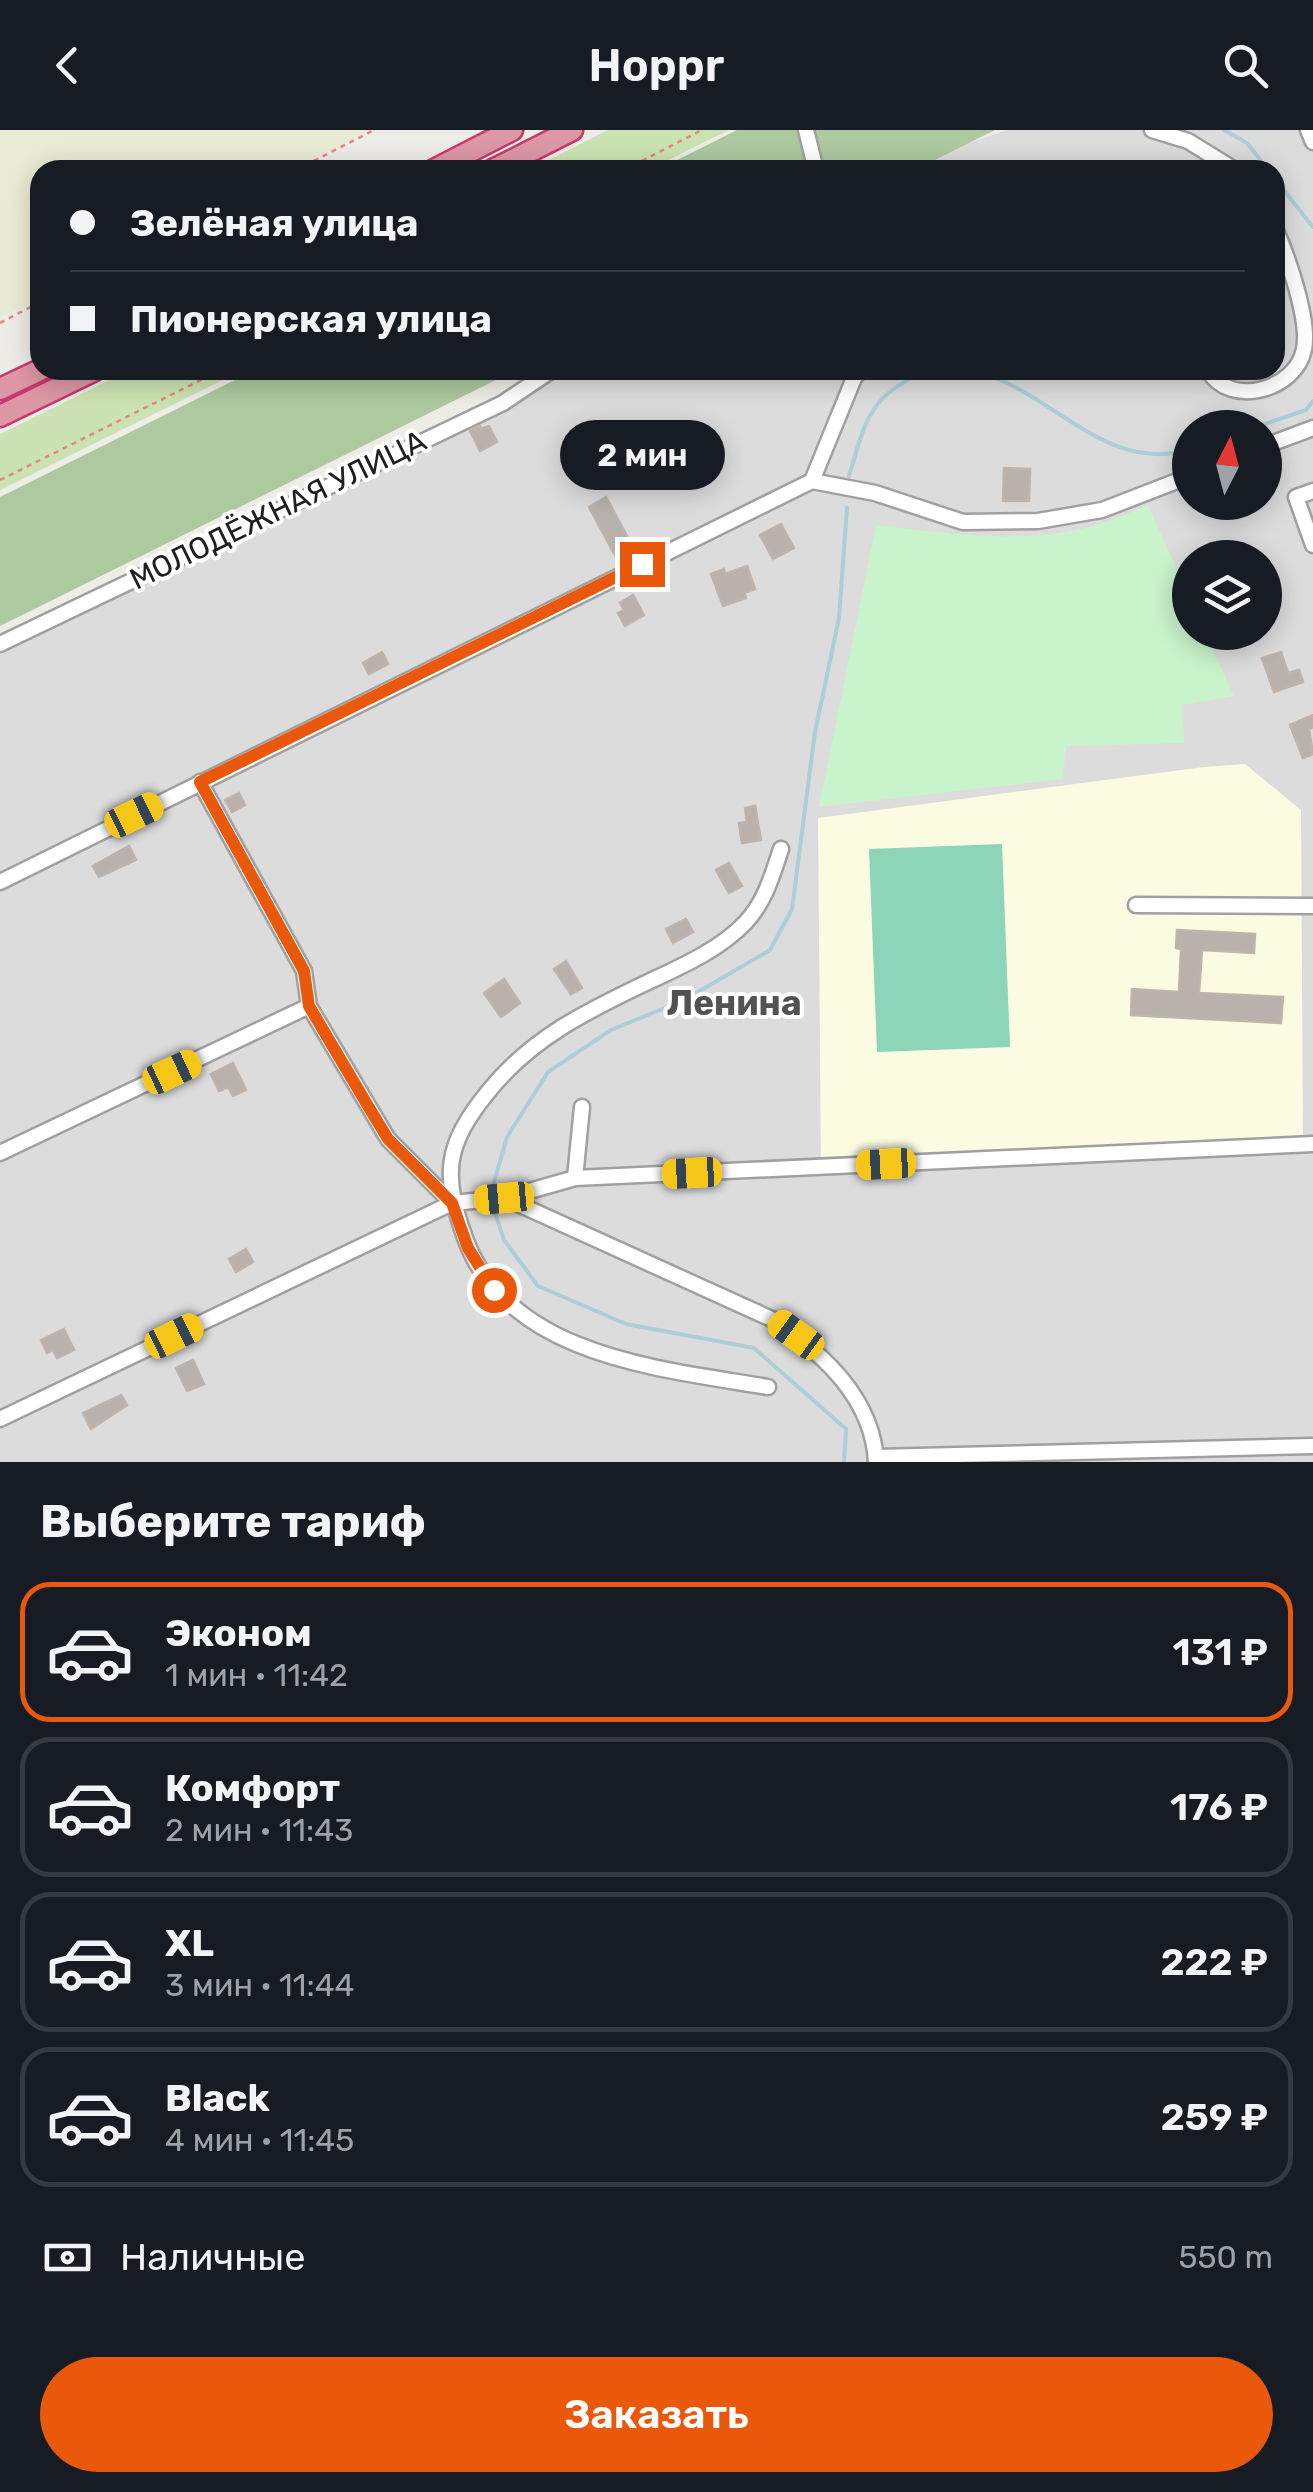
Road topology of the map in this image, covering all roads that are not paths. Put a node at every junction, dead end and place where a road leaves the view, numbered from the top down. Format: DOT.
graph roads {
  1 [pos="512,130"];
  2 [pos="572,130"];
  3 [pos="806,130"];
  4 [pos="1152,130"];
  5 [pos="1308,130"];
  6 [pos="1313,142"];
  7 [pos="454,160"];
  8 [pos="513,160"];
  9 [pos="814,160"];
  10 [pos="1219,160"];
  11 [pos="1285,255"];
  12 [pos="30,375"];
  13 [pos="1285,378"];
  14 [pos="74,380"];
  15 [pos="537,380"];
  16 [pos="853,380"];
  17 [pos="1213,380"];
  18 [pos="1280,380"];
  19 [pos="0,389"];
  20 [pos="0,416"];
  21 [pos="1313,428"];
  22 [pos="1282,440"];
  23 [pos="812,481"];
  24 [pos="1172,483"];
  25 [pos="1313,491"];
  26 [pos="1313,545"];
  27 [pos="0,644"];
  28 [pos="200,782"];
  29 [pos="782,849"];
  30 [pos="0,882"];
  31 [pos="1136,904"];
  32 [pos="1313,906"];
  33 [pos="309,1006"];
  34 [pos="582,1107"];
  35 [pos="1313,1144"];
  36 [pos="0,1152"];
  37 [pos="575,1178"];
  38 [pos="504,1198"];
  39 [pos="452,1203"];
  40 [pos="768,1387"];
  41 [pos="0,1419"];
  42 [pos="1313,1446"];
  43 [pos="876,1460"];
  1 -- 7 [label="highway"];
  2 -- 8 [label="highway"];
  3 -- 9 [label="street"];
  4 -- 10 [label="street"];
  5 -- 6 [label="street"];
  11 -- 13 [label="street"];
  12 -- 19 [label="highway"];
  14 -- 20 [label="highway"];
  15 -- 27 [label="street, МОЛОДЁЖНАЯ УЛИЦА"];
  16 -- 23 [label="street"];
  17 -- 18 [label="street"];
  21 -- 22 [label="street"];
  23 -- 24 [label="street"];
  23 -- 28 [label="street"];
  25 -- 26 [label="street"];
  28 -- 30 [label="street"];
  28 -- 33 [label="street"];
  29 -- 39 [label="street"];
  31 -- 32 [label="street"];
  33 -- 36 [label="street"];
  33 -- 39 [label="street"];
  34 -- 37 [label="street"];
  35 -- 37 [label="street"];
  37 -- 38 [label="street"];
  38 -- 39 [label="street"];
  38 -- 43 [label="street"];
  39 -- 40 [label="street"];
  39 -- 41 [label="street"];
  42 -- 43 [label="street"];
}
